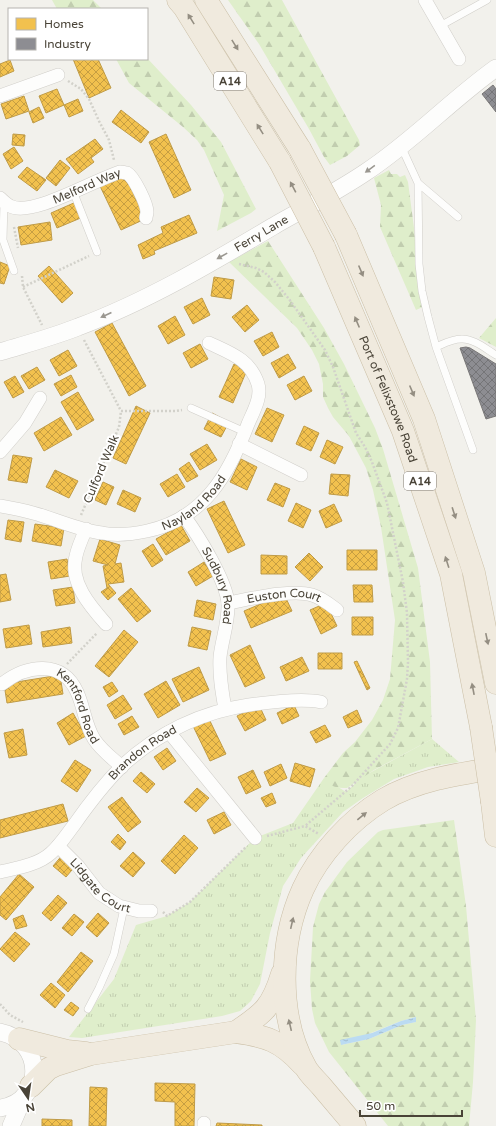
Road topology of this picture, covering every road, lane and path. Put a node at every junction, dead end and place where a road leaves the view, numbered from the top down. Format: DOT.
graph roads {
  1 [pos="178,0"];
  2 [pos="206,0"];
  3 [pos="426,0"];
  4 [pos="487,0"];
  5 [pos="440,26"];
  6 [pos="459,59"];
  7 [pos="496,68"];
  8 [pos="58,75"];
  9 [pos="0,96"];
  10 [pos="401,146"];
  11 [pos="112,174"];
  12 [pos="418,183"];
  13 [pos="73,191"];
  14 [pos="2,200"];
  15 [pos="458,216"];
  16 [pos="146,218"];
  17 [pos="97,252"];
  18 [pos="223,255"];
  19 [pos="14,271"];
  20 [pos="23,287"];
  21 [pos="78,328"];
  22 [pos="209,343"];
  23 [pos="436,347"];
  24 [pos="0,352"];
  25 [pos="496,354"];
  26 [pos="40,398"];
  27 [pos="191,408"];
  28 [pos="121,411"];
  29 [pos="245,432"];
  30 [pos="239,444"];
  31 [pos="473,450"];
  32 [pos="0,452"];
  33 [pos="301,475"];
  34 [pos="0,506"];
  35 [pos="184,516"];
  36 [pos="81,528"];
  37 [pos="228,603"];
  38 [pos="337,610"];
  39 [pos="106,624"];
  40 [pos="59,673"];
  41 [pos="1,682"];
  42 [pos="496,683"];
  43 [pos="322,702"];
  44 [pos="225,709"];
  45 [pos="170,732"];
  46 [pos="122,766"];
  47 [pos="496,768"];
  48 [pos="306,826"];
  49 [pos="496,836"];
  50 [pos="256,838"];
  51 [pos="333,843"];
  52 [pos="58,846"];
  53 [pos="0,872"];
  54 [pos="124,908"];
  55 [pos="151,911"];
  56 [pos="285,961"];
  57 [pos="0,1006"];
  58 [pos="88,1009"];
  59 [pos="11,1031"];
  60 [pos="236,1032"];
  61 [pos="91,1054"];
  62 [pos="306,1069"];
  63 [pos="28,1091"];
  64 [pos="0,1108"];
  65 [pos="0,1118"];
  66 [pos="4,1126"];
  67 [pos="11,1126"];
  68 [pos="355,1126"];
  49 -- 1 [label="highway, Port of Felixstowe Road / A14, one-way, bridge"];
  2 -- 42 [label="highway, Port of Felixstowe Road / A14, one-way, bridge"];
  3 -- 5 [label="street"];
  4 -- 5 [label="lane"];
  5 -- 6 [label="street"];
  7 -- 10 [label="street, Ferry Lane"];
  8 -- 9 [label="street"];
  8 -- 11 [label="path"];
  10 -- 12 [label="lane"];
  10 -- 18 [label="street, Ferry Lane, one-way"];
  11 -- 13 [label="street, Melford Way"];
  11 -- 16 [label="street, Melford Way"];
  12 -- 15 [label="lane"];
  12 -- 23 [label="lane"];
  13 -- 14 [label="street, Melford Way"];
  13 -- 17 [label="lane"];
  14 -- 19 [label="lane"];
  17 -- 20 [label="path"];
  18 -- 21 [label="street, Ferry Lane, one-way"];
  18 -- 48 [label="path"];
  21 -- 24 [label="street, Ferry Lane"];
  21 -- 28 [label="path"];
  22 -- 29 [label="street, Nayland Road"];
  23 -- 25 [label="lane"];
  23 -- 31 [label="lane"];
  26 -- 32 [label="street"];
  27 -- 28 [label="path"];
  27 -- 29 [label="lane"];
  28 -- 36 [label="path, Culford Walk"];
  29 -- 30 [label="street, Nayland Road"];
  30 -- 33 [label="street"];
  30 -- 35 [label="street, Nayland Road"];
  34 -- 36 [label="street, Nayland Road"];
  35 -- 36 [label="street, Nayland Road"];
  35 -- 37 [label="street, Sudbury Road"];
  36 -- 39 [label="street"];
  37 -- 38 [label="street, Euston Court"];
  37 -- 44 [label="street, Sudbury Road"];
  39 -- 40 [label="path"];
  40 -- 41 [label="street, Kentford Road"];
  40 -- 46 [label="street, Kentford Road"];
  43 -- 44 [label="street, Brandon Road"];
  44 -- 45 [label="street, Brandon Road"];
  45 -- 46 [label="street, Brandon Road"];
  45 -- 50 [label="street"];
  46 -- 52 [label="street, Brandon Road"];
  51 -- 47 [label="highway, one-way"];
  48 -- 50 [label="path"];
  48 -- 51 [label="path"];
  50 -- 55 [label="path"];
  56 -- 51 [label="highway, one-way"];
  52 -- 53 [label="street, Brandon Road"];
  52 -- 54 [label="street, Lidgate Court"];
  54 -- 55 [label="street, Lidgate Court"];
  54 -- 58 [label="lane"];
  56 -- 60 [label="highway"];
  62 -- 56 [label="highway, one-way"];
  57 -- 59 [label="path"];
  59 -- 61 [label="highway"];
  59 -- 63 [label="street"];
  60 -- 61 [label="highway"];
  60 -- 62 [label="highway"];
  61 -- 63 [label="highway"];
  62 -- 68 [label="highway"];
  63 -- 64 [label="street"];
  63 -- 67 [label="street"];
  65 -- 66 [label="street"];
}
